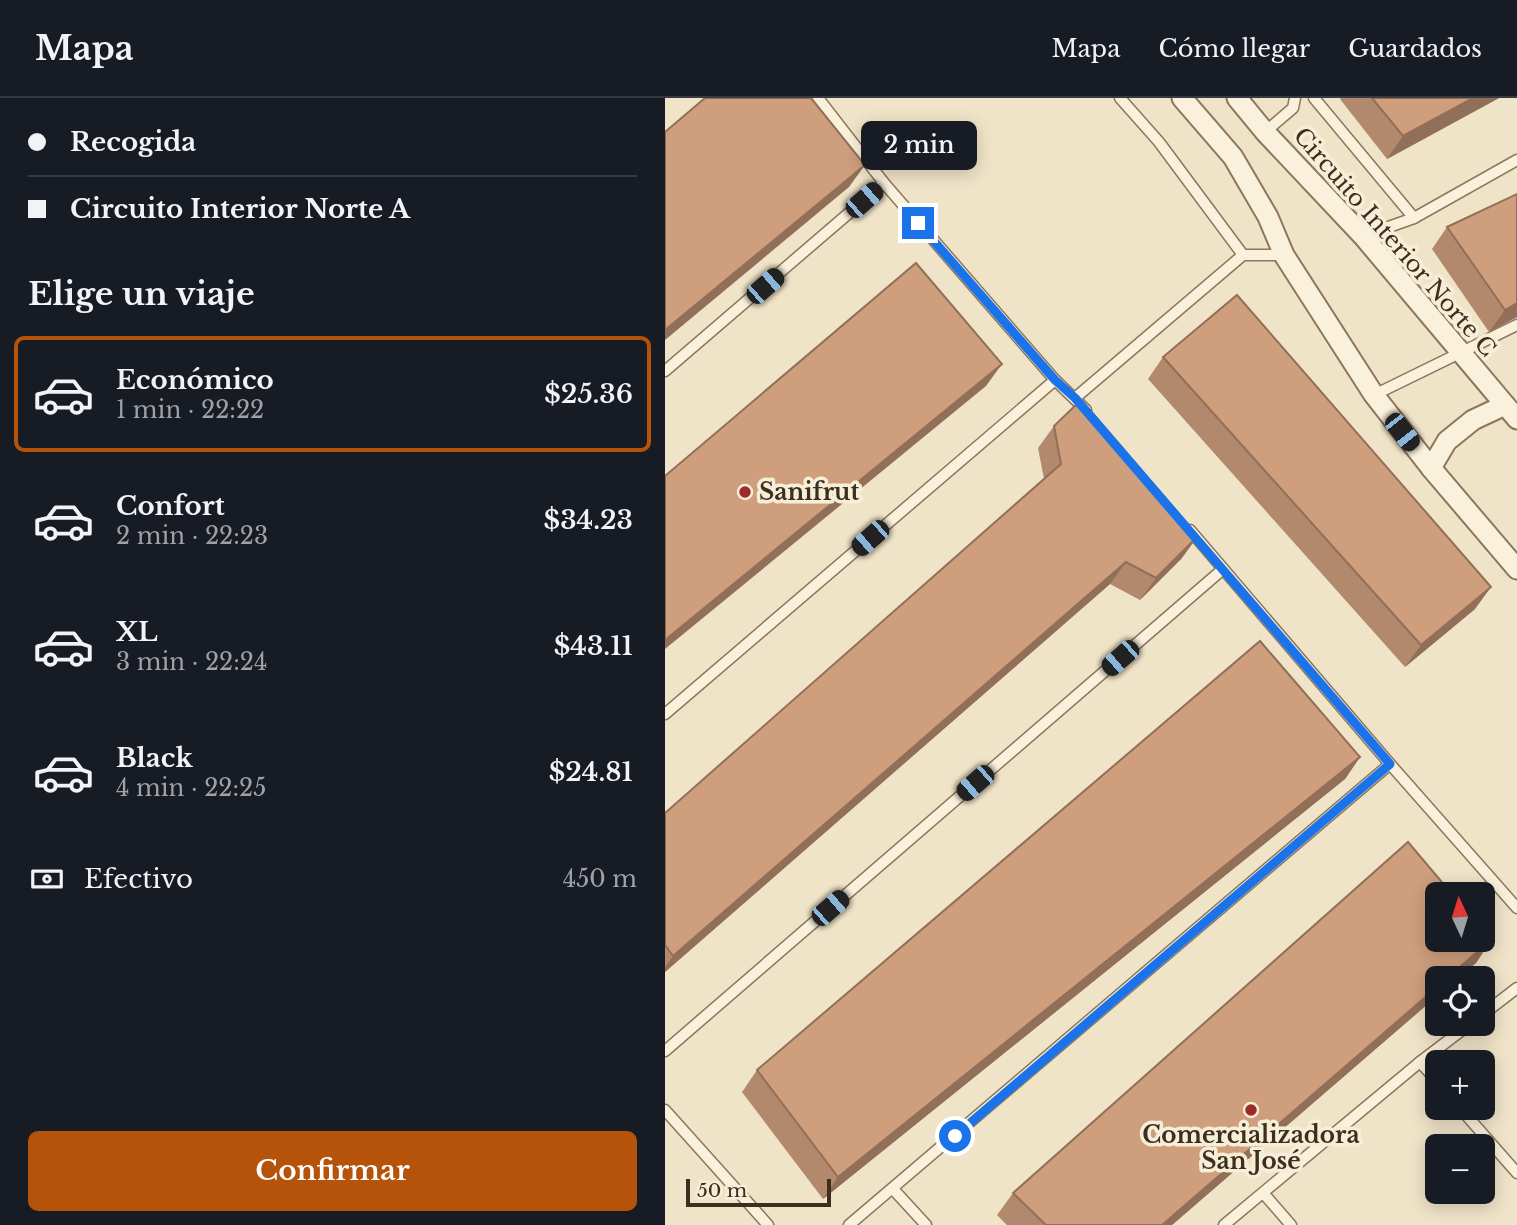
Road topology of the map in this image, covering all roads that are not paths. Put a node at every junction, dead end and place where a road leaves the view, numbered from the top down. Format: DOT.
graph roads {
  1 [pos="818,98"];
  2 [pos="1120,98"];
  3 [pos="1182,98"];
  4 [pos="1237,98"];
  5 [pos="1295,98"];
  6 [pos="1314,98"];
  7 [pos="1265,132"];
  8 [pos="1517,160"];
  9 [pos="884,183"];
  10 [pos="1414,218"];
  11 [pos="1363,236"];
  12 [pos="1243,255"];
  13 [pos="1284,255"];
  14 [pos="1517,325"];
  15 [pos="1461,354"];
  16 [pos="665,372"];
  17 [pos="1055,380"];
  18 [pos="1374,396"];
  19 [pos="1075,398"];
  20 [pos="1511,412"];
  21 [pos="1093,418"];
  22 [pos="1431,468"];
  23 [pos="1180,519"];
  24 [pos="1223,569"];
  25 [pos="1517,569"];
  26 [pos="665,714"];
  27 [pos="1390,764"];
  28 [pos="1517,908"];
  29 [pos="1517,988"];
  30 [pos="1495,1004"];
  31 [pos="1454,1036"];
  32 [pos="665,1051"];
  33 [pos="1420,1062"];
  34 [pos="1425,1068"];
  35 [pos="665,1110"];
  36 [pos="1471,1120"];
  37 [pos="1517,1173"];
  38 [pos="893,1189"];
  39 [pos="1263,1194"];
  40 [pos="768,1225"];
  41 [pos="849,1225"];
  42 [pos="926,1225"];
  43 [pos="1224,1225"];
  44 [pos="1291,1225"];
  1 -- 9 [label="lane"];
  2 -- 12 [label="lane"];
  3 -- 13 [label="street"];
  4 -- 7 [label="street, Circuito Interior Norte C"];
  5 -- 7 [label="lane"];
  6 -- 10 [label="lane"];
  7 -- 11 [label="street, Circuito Interior Norte C"];
  8 -- 10 [label="lane"];
  9 -- 16 [label="lane"];
  9 -- 17 [label="lane"];
  10 -- 11 [label="lane"];
  11 -- 15 [label="street, Circuito Interior Norte C"];
  12 -- 13 [label="lane"];
  12 -- 19 [label="lane"];
  13 -- 18 [label="street"];
  14 -- 15 [label="lane"];
  15 -- 18 [label="lane"];
  15 -- 20 [label="street, Circuito Interior Norte C"];
  17 -- 19 [label="lane"];
  17 -- 26 [label="lane"];
  18 -- 22 [label="street"];
  19 -- 21 [label="lane"];
  20 -- 22 [label="street"];
  22 -- 25 [label="street"];
  23 -- 24 [label="lane"];
  24 -- 27 [label="lane"];
  24 -- 32 [label="lane"];
  27 -- 28 [label="lane"];
  27 -- 38 [label="lane"];
  29 -- 30 [label="lane"];
  31 -- 33 [label="lane"];
  33 -- 34 [label="lane"];
  33 -- 39 [label="lane"];
  35 -- 40 [label="lane"];
  36 -- 37 [label="lane"];
  38 -- 41 [label="lane"];
  38 -- 42 [label="lane"];
  39 -- 43 [label="lane"];
  39 -- 44 [label="lane"];
}
